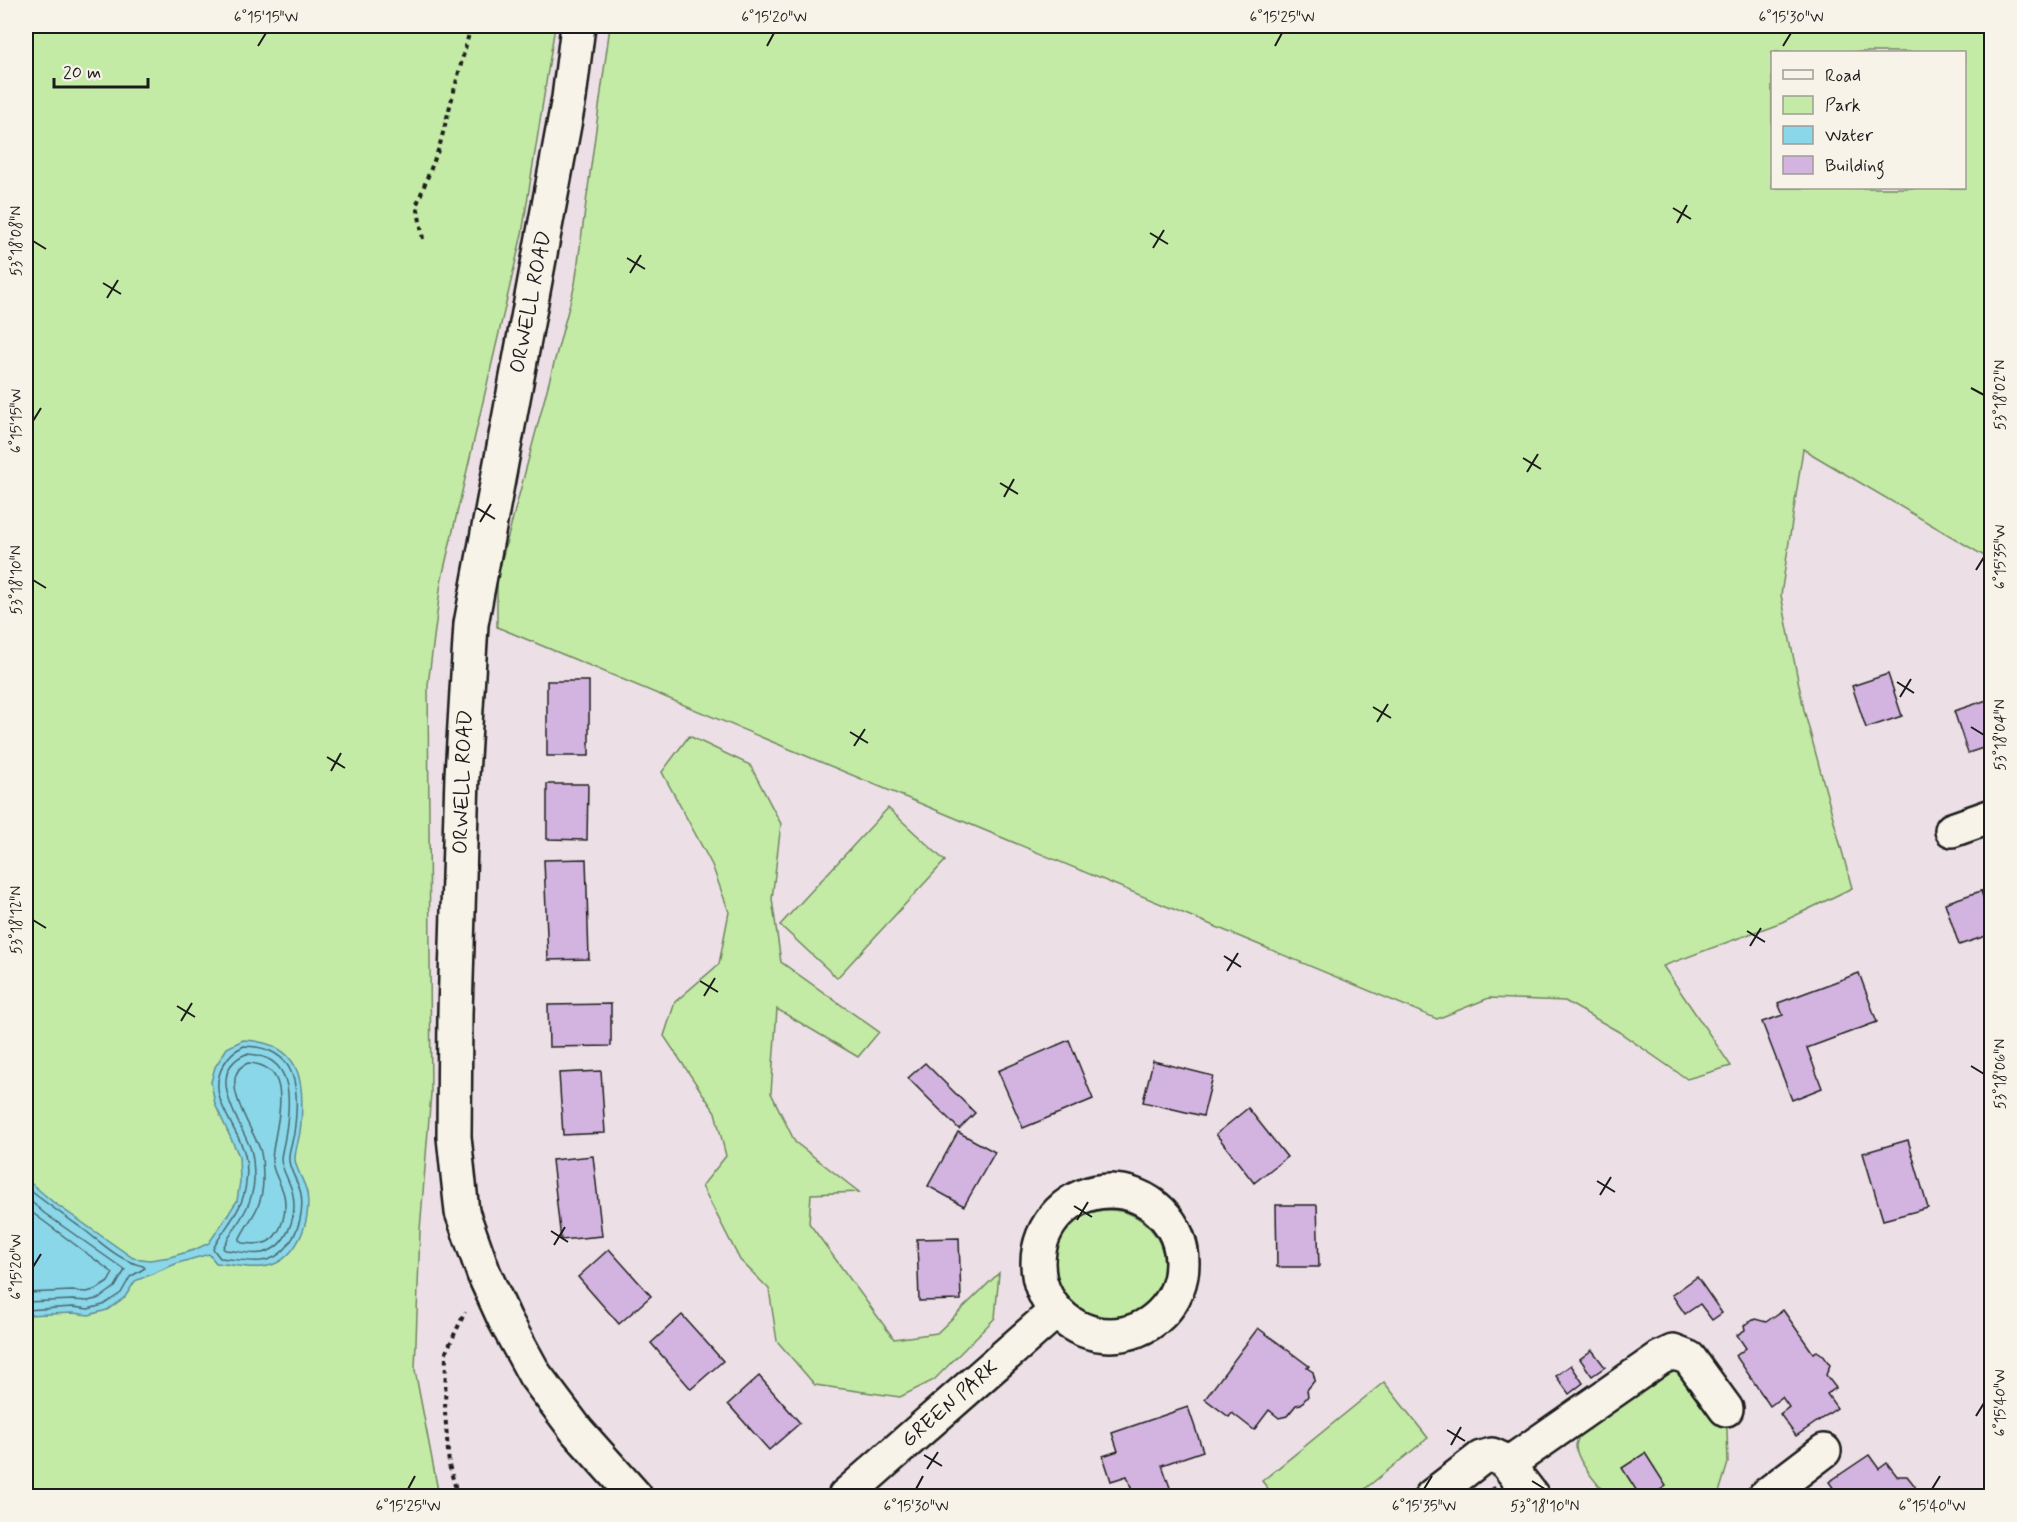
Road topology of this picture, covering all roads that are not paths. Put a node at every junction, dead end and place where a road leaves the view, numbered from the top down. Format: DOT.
graph roads {
  1 [pos="578,26"];
  2 [pos="1992,816"];
  3 [pos="1952,830"];
  4 [pos="1056,1311"];
  5 [pos="1726,1409"];
  6 [pos="1824,1451"];
  7 [pos="1508,1464"];
  8 [pos="635,1497"];
  9 [pos="844,1497"];
  10 [pos="1432,1497"];
  11 [pos="1532,1497"];
  12 [pos="1766,1497"];
  1 -- 8 [label="street, ORWELL ROAD"];
  2 -- 3 [label="street"];
  4 -- 4 [label="street"];
  4 -- 9 [label="street, GREEN PARK"];
  5 -- 7 [label="street"];
  6 -- 12 [label="street"];
  7 -- 10 [label="street"];
  7 -- 11 [label="street"];
}
